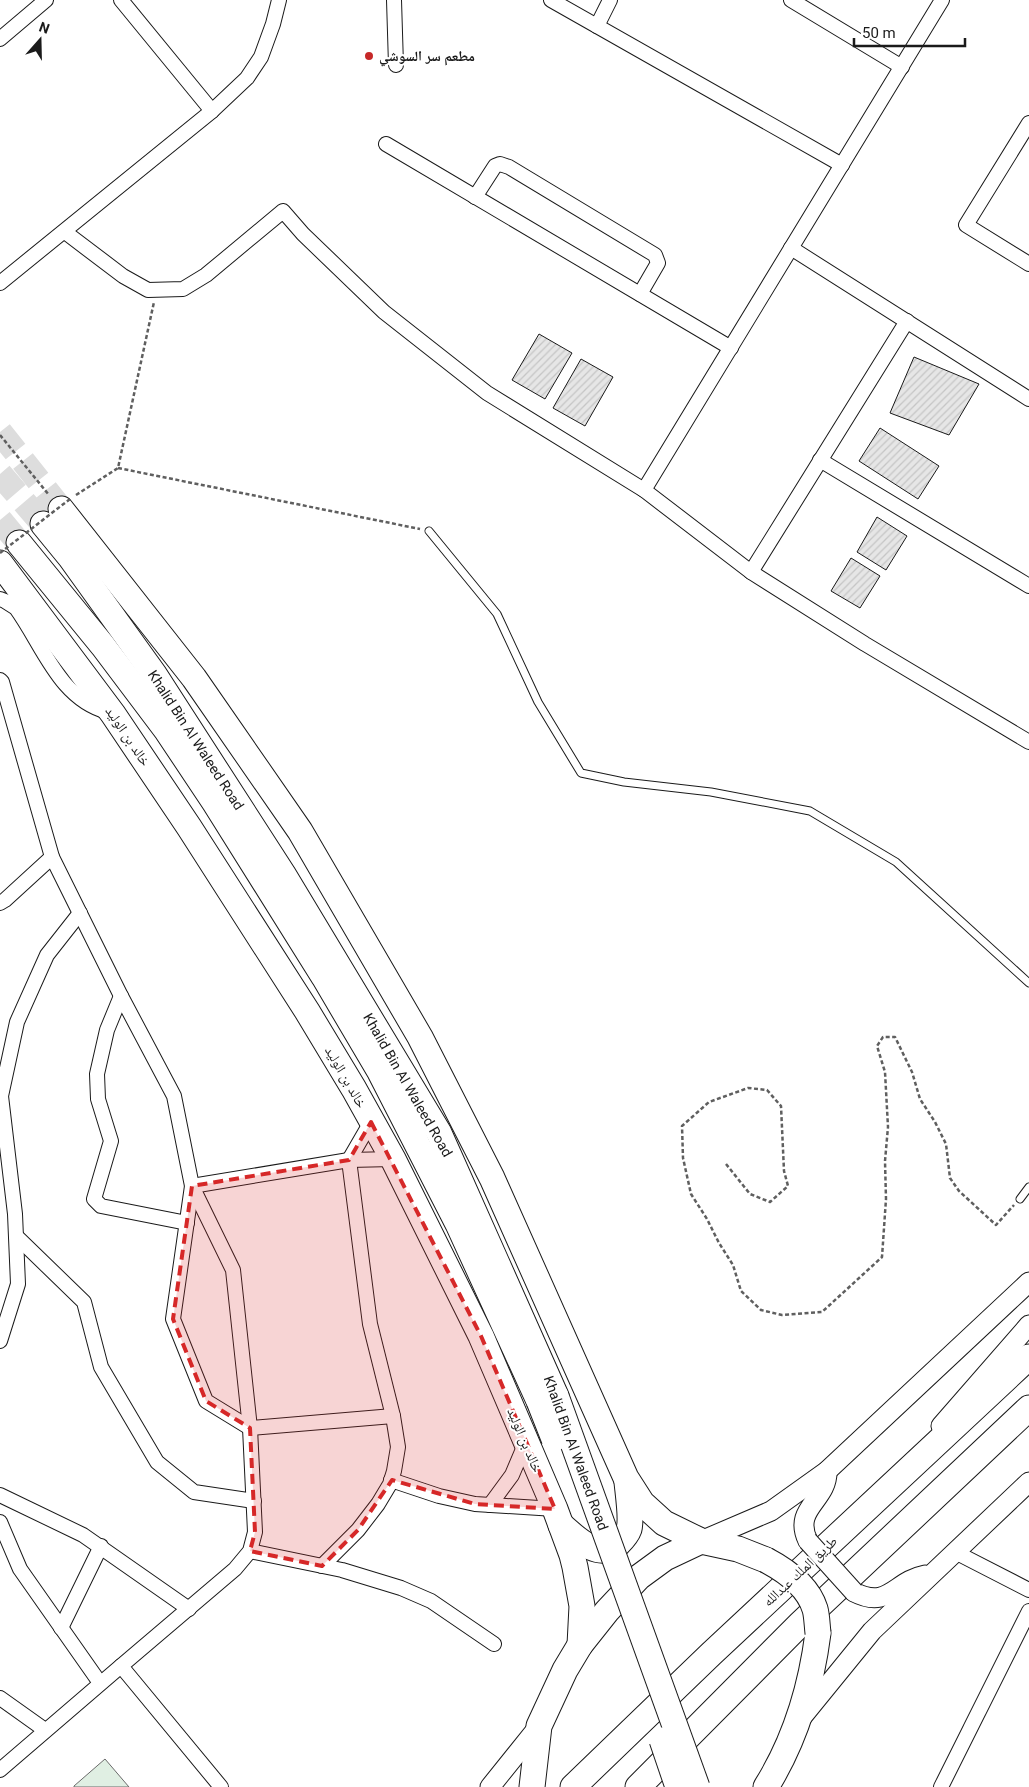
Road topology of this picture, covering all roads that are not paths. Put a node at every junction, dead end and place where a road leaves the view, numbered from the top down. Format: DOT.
graph roads {
  1 [pos="46,0"];
  2 [pos="121,0"];
  3 [pos="279,0"];
  4 [pos="394,0"];
  5 [pos="551,0"];
  6 [pos="610,0"];
  7 [pos="791,0"];
  8 [pos="942,0"];
  9 [pos="597,26"];
  10 [pos="0,39"];
  11 [pos="396,65"];
  12 [pos="902,67"];
  13 [pos="212,111"];
  14 [pos="1029,124"];
  15 [pos="386,144"];
  16 [pos="842,165"];
  17 [pos="475,197"];
  18 [pos="65,232"];
  19 [pos="791,248"];
  20 [pos="1029,264"];
  21 [pos="0,284"];
  22 [pos="640,294"];
  23 [pos="907,321"];
  24 [pos="730,348"];
  25 [pos="1029,399"];
  26 [pos="820,460"];
  27 [pos="644,490"];
  28 [pos="429,531"];
  29 [pos="10,548"];
  30 [pos="0,563"];
  31 [pos="751,572"];
  32 [pos="1029,586"];
  33 [pos="0,599"];
  34 [pos="0,680"];
  35 [pos="113,714"];
  36 [pos="1029,742"];
  37 [pos="52,857"];
  38 [pos="0,903"];
  39 [pos="80,914"];
  40 [pos="1029,983"];
  41 [pos="120,996"];
  42 [pos="1,1096"];
  43 [pos="371,1122"];
  44 [pos="393,1159"];
  45 [pos="349,1160"];
  46 [pos="192,1186"];
  47 [pos="1029,1186"];
  48 [pos="1020,1199"];
  49 [pos="187,1223"];
  50 [pos="16,1236"];
  51 [pos="1029,1282"];
  52 [pos="3,1319"];
  53 [pos="1029,1325"];
  54 [pos="0,1341"];
  55 [pos="1029,1357"];
  56 [pos="548,1399"];
  57 [pos="1029,1408"];
  58 [pos="394,1416"];
  59 [pos="250,1428"];
  60 [pos="526,1442"];
  61 [pos="827,1471"];
  62 [pos="626,1478"];
  63 [pos="391,1480"];
  64 [pos="1029,1482"];
  65 [pos="0,1495"];
  66 [pos="254,1502"];
  67 [pos="873,1502"];
  68 [pos="490,1505"];
  69 [pos="558,1517"];
  70 [pos="0,1522"];
  71 [pos="701,1541"];
  72 [pos="101,1546"];
  73 [pos="250,1551"];
  74 [pos="956,1552"];
  75 [pos="322,1566"];
  76 [pos="932,1574"];
  77 [pos="1029,1590"];
  78 [pos="189,1608"];
  79 [pos="1029,1611"];
  80 [pos="61,1628"];
  81 [pos="494,1644"];
  82 [pos="580,1645"];
  83 [pos="121,1666"];
  84 [pos="100,1684"];
  85 [pos="0,1698"];
  86 [pos="800,1720"];
  87 [pos="539,1726"];
  88 [pos="45,1730"];
  89 [pos="0,1770"];
  90 [pos="532,1786"];
  91 [pos="221,1787"];
  92 [pos="490,1787"];
  93 [pos="574,1787"];
  94 [pos="638,1787"];
  95 [pos="678,1787"];
  96 [pos="697,1787"];
  97 [pos="766,1787"];
  98 [pos="941,1787"];
  1 -- 10 [label="street"];
  2 -- 13 [label="street"];
  3 -- 13 [label="street"];
  4 -- 11 [label="street"];
  5 -- 9 [label="street"];
  6 -- 9 [label="street"];
  7 -- 12 [label="street"];
  8 -- 12 [label="street"];
  9 -- 16 [label="street"];
  12 -- 16 [label="street"];
  13 -- 18 [label="street"];
  14 -- 20 [label="street"];
  15 -- 17 [label="street"];
  16 -- 19 [label="street"];
  17 -- 22 [label="street"];
  17 -- 22 [label="street"];
  18 -- 21 [label="street"];
  18 -- 27 [label="street"];
  19 -- 23 [label="street"];
  19 -- 24 [label="street"];
  22 -- 24 [label="street"];
  23 -- 25 [label="street"];
  23 -- 26 [label="street"];
  24 -- 27 [label="street"];
  26 -- 31 [label="street"];
  26 -- 32 [label="street"];
  27 -- 31 [label="street"];
  28 -- 40 [label="lane"];
  29 -- 56 [label="highway, Khalid Bin Al Waleed Road"];
  30 -- 35 [label="highway, خالد بن الوليد"];
  31 -- 36 [label="street"];
  33 -- 35 [label="street"];
  34 -- 37 [label="street"];
  35 -- 43 [label="highway, خالد بن الوليد"];
  37 -- 38 [label="street"];
  37 -- 39 [label="street"];
  39 -- 41 [label="street"];
  39 -- 42 [label="street"];
  41 -- 46 [label="street"];
  41 -- 49 [label="street"];
  42 -- 50 [label="street"];
  43 -- 44 [label="highway, خالد بن الوليد"];
  43 -- 45 [label="street"];
  44 -- 45 [label="street"];
  44 -- 60 [label="highway, خالد بن الوليد"];
  45 -- 46 [label="street"];
  45 -- 58 [label="street"];
  46 -- 49 [label="street"];
  46 -- 59 [label="street"];
  47 -- 48 [label="lane"];
  49 -- 59 [label="street"];
  50 -- 52 [label="street"];
  50 -- 66 [label="street"];
  51 -- 61 [label="main road"];
  52 -- 54 [label="street"];
  53 -- 67 [label="main road"];
  55 -- 67 [label="highway, طريق الملك عبدالله"];
  56 -- 62 [label="highway, Khalid Bin Al Waleed Road"];
  56 -- 95 [label="highway, Khalid Bin Al Waleed Road, bridge"];
  56 -- 96 [label="highway, Khalid Bin Al Waleed Road, bridge"];
  57 -- 94 [label="highway"];
  58 -- 59 [label="street"];
  58 -- 63 [label="street"];
  59 -- 66 [label="street"];
  60 -- 68 [label="street"];
  60 -- 69 [label="highway, خالد بن الوليد"];
  61 -- 71 [label="main road"];
  61 -- 76 [label="main road, bridge"];
  62 -- 69 [label="highway"];
  62 -- 71 [label="highway"];
  63 -- 68 [label="street"];
  63 -- 75 [label="street"];
  64 -- 74 [label="main road"];
  65 -- 72 [label="street"];
  66 -- 73 [label="street"];
  67 -- 93 [label="highway, طريق الملك عبدالله"];
  68 -- 69 [label="street"];
  69 -- 82 [label="highway, خالد بن الوليد"];
  70 -- 80 [label="street"];
  71 -- 82 [label="highway, خالد بن الوليد"];
  71 -- 86 [label="highway, bridge"];
  72 -- 78 [label="street"];
  72 -- 80 [label="street"];
  73 -- 75 [label="street"];
  73 -- 78 [label="street"];
  74 -- 76 [label="main road"];
  74 -- 77 [label="street"];
  75 -- 81 [label="street"];
  76 -- 86 [label="main road"];
  78 -- 83 [label="street"];
  79 -- 98 [label="street"];
  80 -- 84 [label="street"];
  82 -- 87 [label="highway, خالد بن الوليد"];
  83 -- 84 [label="street"];
  83 -- 91 [label="street"];
  84 -- 88 [label="street"];
  85 -- 88 [label="street"];
  86 -- 97 [label="highway"];
  87 -- 90 [label="highway, خالد بن الوليد"];
  87 -- 92 [label="main road"];
  88 -- 89 [label="street"];
}
